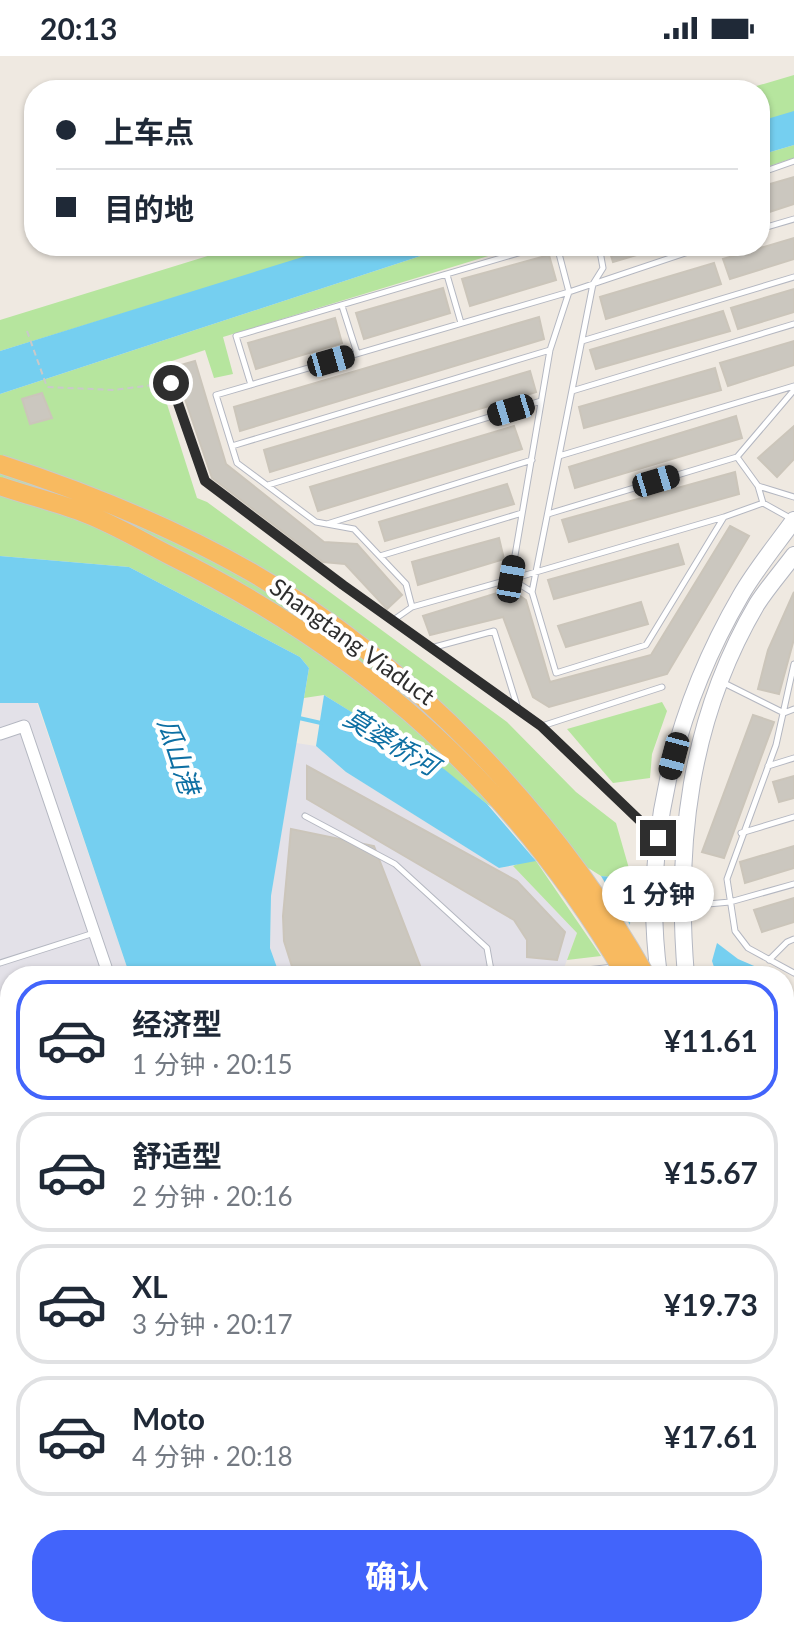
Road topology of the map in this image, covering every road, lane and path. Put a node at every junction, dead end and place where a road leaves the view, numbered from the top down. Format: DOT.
graph roads {
  1 [pos="794,161"];
  2 [pos="770,169"];
  3 [pos="794,219"];
  4 [pos="770,226"];
  5 [pos="509,256"];
  6 [pos="560,256"];
  7 [pos="601,256"];
  8 [pos="676,256"];
  9 [pos="447,275"];
  10 [pos="794,277"];
  11 [pos="593,284"];
  12 [pos="569,292"];
  13 [pos="342,306"];
  14 [pos="461,323"];
  15 [pos="794,324"];
  16 [pos="27,331"];
  17 [pos="582,341"];
  18 [pos="550,350"];
  19 [pos="357,353"];
  20 [pos="171,383"];
  21 [pos="251,385"];
  22 [pos="794,388"];
  23 [pos="572,391"];
  24 [pos="542,401"];
  25 [pos="232,446"];
  26 [pos="559,456"];
  27 [pos="737,457"];
  28 [pos="532,460"];
  29 [pos="0,464"];
  30 [pos="267,485"];
  31 [pos="0,486"];
  32 [pos="758,486"];
  33 [pos="794,497"];
  34 [pos="763,503"];
  35 [pos="522,513"];
  36 [pos="548,514"];
  37 [pos="724,517"];
  38 [pos="794,520"];
  39 [pos="322,525"];
  40 [pos="794,555"];
  41 [pos="380,556"];
  42 [pos="536,572"];
  43 [pos="511,579"];
  44 [pos="532,592"];
  45 [pos="412,607"];
  46 [pos="392,621"];
  47 [pos="430,648"];
  48 [pos="794,664"];
  49 [pos="721,682"];
  50 [pos="662,687"];
  51 [pos="794,709"];
  52 [pos="518,710"];
  53 [pos="784,713"];
  54 [pos="541,726"];
  55 [pos="0,734"];
  56 [pos="794,758"];
  57 [pos="767,766"];
  58 [pos="305,816"];
  59 [pos="794,817"];
  60 [pos="741,833"];
  61 [pos="658,838"];
  62 [pos="794,884"];
  63 [pos="730,902"];
  64 [pos="681,906"];
  65 [pos="94,933"];
  66 [pos="794,939"];
  67 [pos="769,960"];
  68 [pos="0,963"];
  69 [pos="106,966"];
  70 [pos="490,966"];
  71 [pos="620,966"];
  72 [pos="650,966"];
  73 [pos="654,966"];
  74 [pos="685,966"];
  75 [pos="781,966"];
  1 -- 2 [label="lane"];
  3 -- 4 [label="lane"];
  5 -- 9 [label="lane"];
  6 -- 12 [label="lane"];
  7 -- 11 [label="lane"];
  8 -- 11 [label="lane"];
  9 -- 13 [label="lane"];
  9 -- 14 [label="lane"];
  10 -- 17 [label="lane"];
  11 -- 12 [label="lane"];
  11 -- 17 [label="lane"];
  12 -- 14 [label="lane"];
  12 -- 18 [label="lane"];
  13 -- 19 [label="lane"];
  13 -- 21 [label="lane"];
  14 -- 19 [label="lane"];
  15 -- 23 [label="lane"];
  16 -- 20 [label="path"];
  17 -- 23 [label="lane"];
  18 -- 24 [label="lane"];
  18 -- 25 [label="lane"];
  19 -- 21 [label="lane"];
  20 -- 46 [label="lane"];
  21 -- 25 [label="lane"];
  22 -- 26 [label="lane"];
  22 -- 27 [label="lane"];
  23 -- 26 [label="lane"];
  24 -- 28 [label="lane"];
  24 -- 30 [label="lane"];
  25 -- 30 [label="lane"];
  26 -- 36 [label="lane"];
  27 -- 32 [label="lane"];
  27 -- 36 [label="lane"];
  28 -- 35 [label="lane"];
  28 -- 39 [label="lane"];
  29 -- 72 [label="highway, Shangtang Viaduct, bridge"];
  30 -- 39 [label="lane"];
  31 -- 71 [label="highway, Shangtang Viaduct, bridge"];
  32 -- 33 [label="lane"];
  32 -- 34 [label="lane"];
  34 -- 37 [label="lane"];
  34 -- 38 [label="lane"];
  35 -- 41 [label="lane"];
  35 -- 43 [label="lane"];
  36 -- 42 [label="lane"];
  37 -- 42 [label="lane"];
  37 -- 44 [label="lane"];
  38 -- 61 [label="main road"];
  39 -- 41 [label="lane"];
  40 -- 49 [label="main road"];
  41 -- 45 [label="lane"];
  42 -- 43 [label="lane"];
  42 -- 44 [label="lane"];
  43 -- 44 [label="lane"];
  43 -- 45 [label="lane"];
  45 -- 46 [label="lane"];
  46 -- 47 [label="lane"];
  47 -- 52 [label="lane"];
  47 -- 52 [label="lane"];
  48 -- 53 [label="lane"];
  49 -- 53 [label="lane"];
  49 -- 64 [label="main road"];
  50 -- 54 [label="lane"];
  51 -- 53 [label="lane"];
  52 -- 54 [label="lane"];
  53 -- 57 [label="lane"];
  54 -- 61 [label="lane"];
  55 -- 65 [label="street"];
  56 -- 57 [label="lane"];
  57 -- 60 [label="lane"];
  58 -- 70 [label="lane"];
  59 -- 60 [label="lane"];
  60 -- 63 [label="lane"];
  61 -- 73 [label="main road"];
  62 -- 63 [label="lane"];
  63 -- 64 [label="lane"];
  63 -- 67 [label="lane"];
  64 -- 74 [label="main road"];
  65 -- 68 [label="lane"];
  65 -- 69 [label="street"];
  66 -- 67 [label="lane"];
  67 -- 75 [label="lane"];
}
